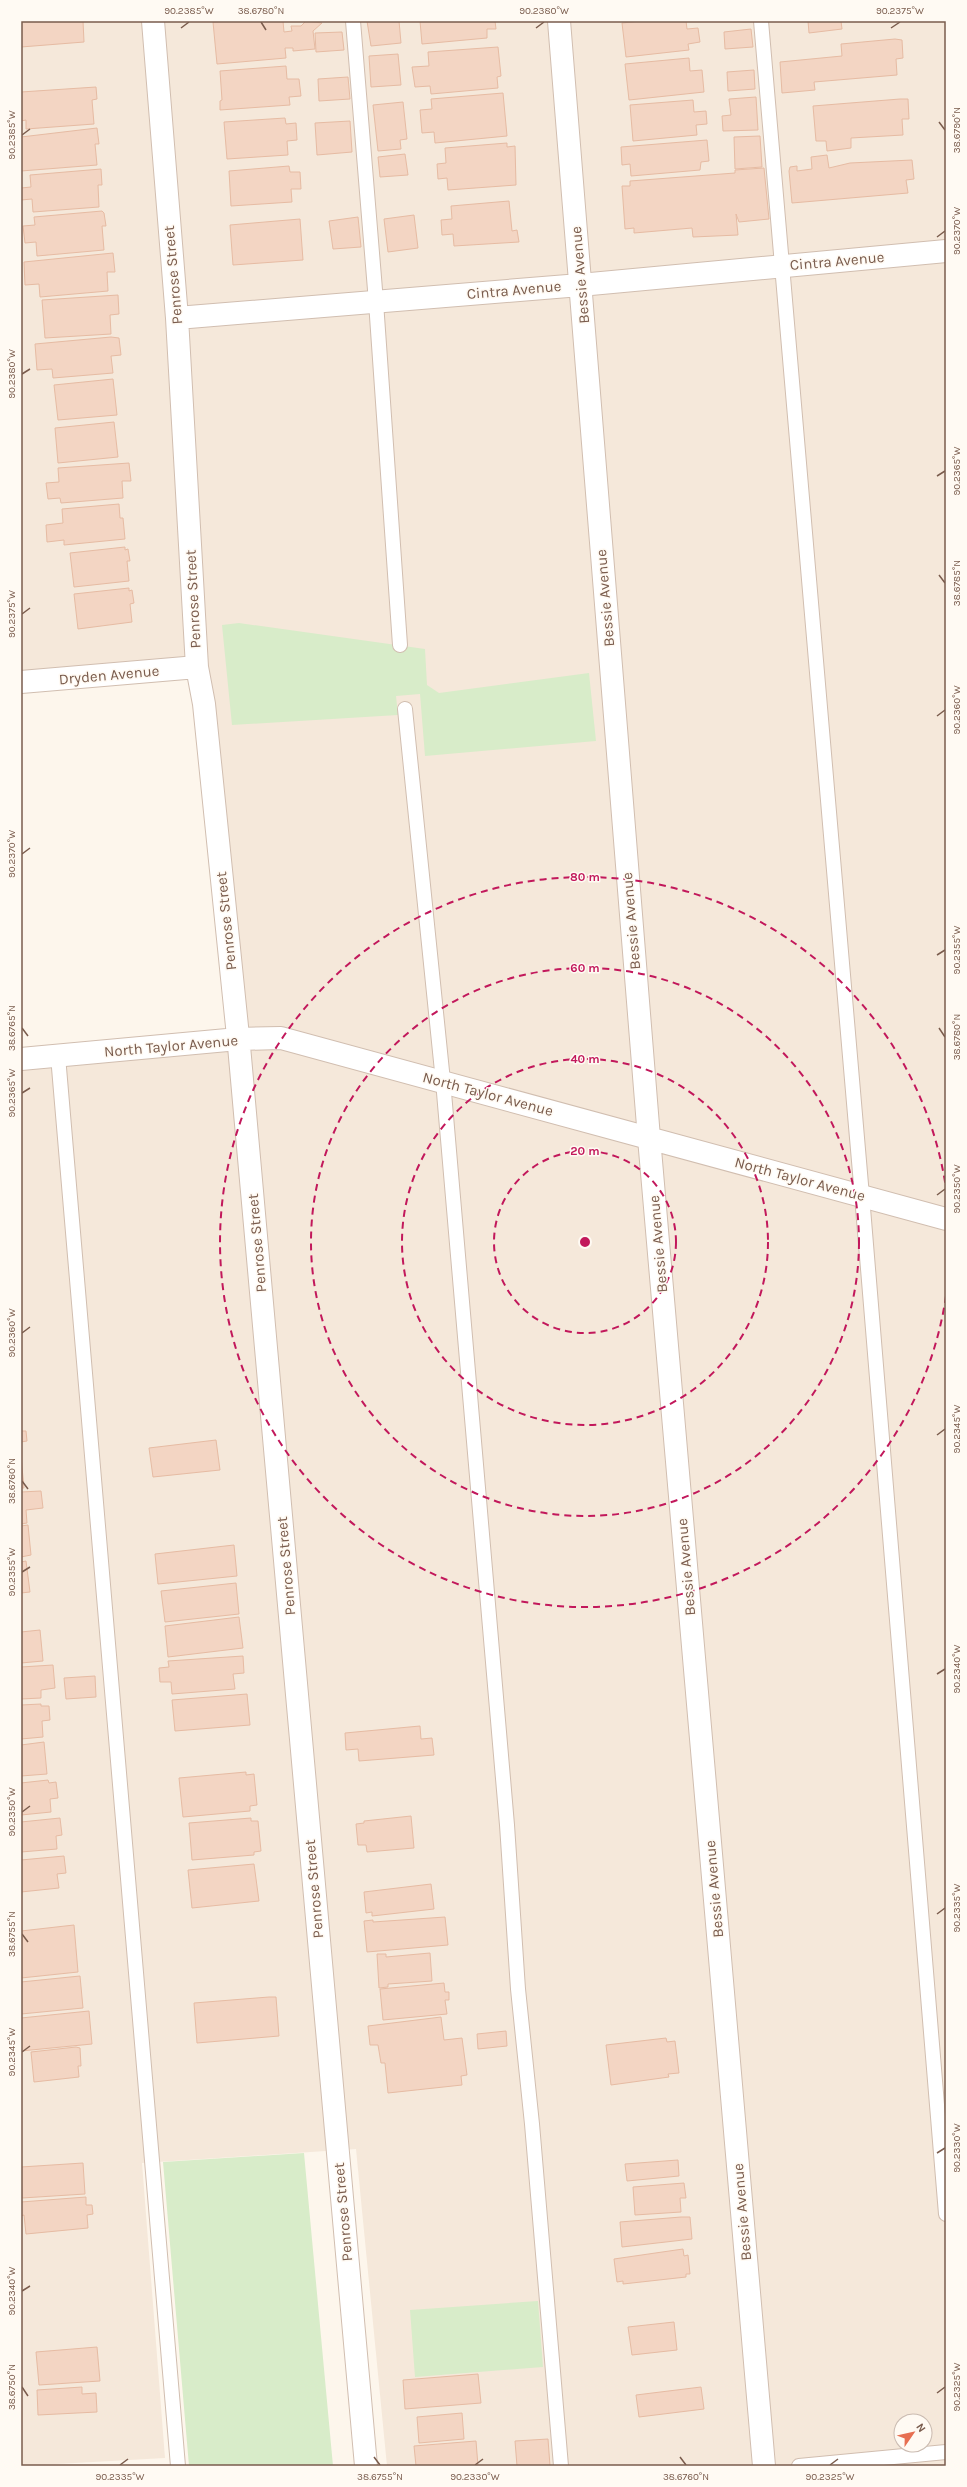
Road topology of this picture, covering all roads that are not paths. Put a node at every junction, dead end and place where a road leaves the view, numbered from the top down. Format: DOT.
graph roads {
  1 [pos="153,21"];
  2 [pos="353,21"];
  3 [pos="559,21"];
  4 [pos="761,21"];
  5 [pos="946,251"];
  6 [pos="781,266"];
  7 [pos="580,285"];
  8 [pos="376,302"];
  9 [pos="177,318"];
  10 [pos="400,645"];
  11 [pos="197,667"];
  12 [pos="21,682"];
  13 [pos="405,708"];
  14 [pos="238,1039"];
  15 [pos="58,1056"];
  16 [pos="21,1059"];
  17 [pos="443,1081"];
  18 [pos="648,1138"];
  19 [pos="862,1196"];
  20 [pos="946,1219"];
  21 [pos="946,2214"];
  22 [pos="946,2452"];
  23 [pos="178,2466"];
  24 [pos="366,2466"];
  25 [pos="561,2466"];
  26 [pos="764,2466"];
  27 [pos="799,2466"];
  1 -- 9 [label="street, Penrose Street"];
  2 -- 8 [label="lane"];
  3 -- 7 [label="street, Bessie Avenue"];
  4 -- 6 [label="lane"];
  5 -- 6 [label="street, Cintra Avenue"];
  6 -- 7 [label="street, Cintra Avenue"];
  6 -- 19 [label="lane"];
  7 -- 8 [label="street, Cintra Avenue"];
  7 -- 18 [label="street, Bessie Avenue"];
  8 -- 9 [label="street, Cintra Avenue"];
  8 -- 10 [label="lane"];
  9 -- 11 [label="street, Penrose Street"];
  11 -- 12 [label="street, Dryden Avenue"];
  11 -- 14 [label="street, Penrose Street"];
  13 -- 17 [label="lane"];
  14 -- 15 [label="street, North Taylor Avenue"];
  14 -- 17 [label="street, North Taylor Avenue"];
  14 -- 24 [label="street, Penrose Street"];
  15 -- 16 [label="street, North Taylor Avenue"];
  15 -- 23 [label="lane"];
  17 -- 18 [label="street, North Taylor Avenue"];
  17 -- 25 [label="lane"];
  18 -- 19 [label="street, North Taylor Avenue"];
  18 -- 26 [label="street, Bessie Avenue"];
  19 -- 20 [label="street, North Taylor Avenue"];
  19 -- 21 [label="lane"];
  22 -- 27 [label="lane"];
}
